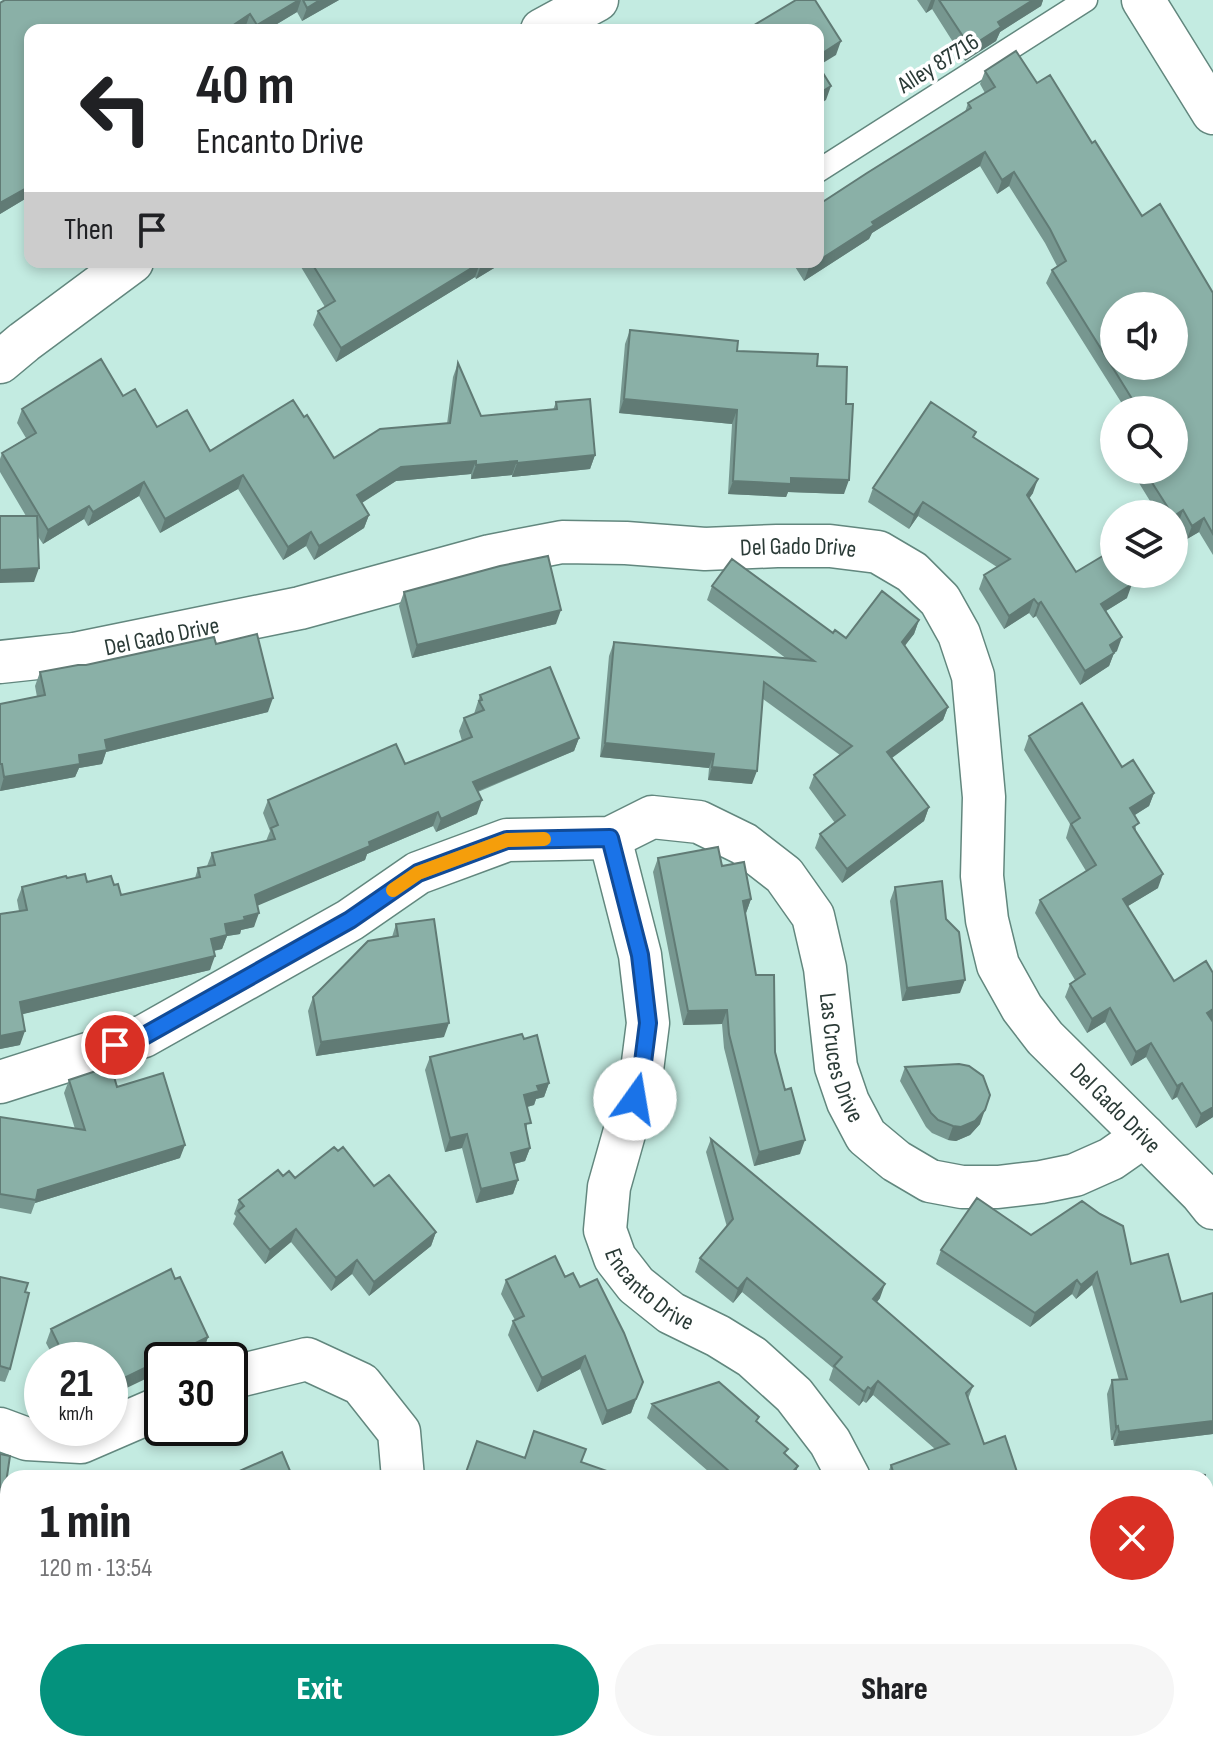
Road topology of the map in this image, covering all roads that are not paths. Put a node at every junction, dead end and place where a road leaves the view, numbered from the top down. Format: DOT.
graph roads {
  1 [pos="597,0"];
  2 [pos="1086,0"];
  3 [pos="1143,0"];
  4 [pos="553,24"];
  5 [pos="1213,113"];
  6 [pos="824,167"];
  7 [pos="124,268"];
  8 [pos="0,362"];
  9 [pos="0,662"];
  10 [pos="610,838"];
  11 [pos="0,1082"];
  12 [pos="1144,1136"];
  13 [pos="1213,1208"];
  14 [pos="248,1374"];
  15 [pos="144,1415"];
  16 [pos="0,1429"];
  17 [pos="402,1470"];
  18 [pos="845,1470"];
  1 -- 4 [label="street"];
  2 -- 6 [label="lane, Alley 87716"];
  3 -- 5 [label="street"];
  7 -- 8 [label="street"];
  9 -- 12 [label="street, Del Gado Drive"];
  10 -- 11 [label="street"];
  10 -- 12 [label="street, Las Cruces Drive"];
  10 -- 18 [label="street, Encanto Drive"];
  12 -- 13 [label="street, Del Gado Drive"];
  14 -- 17 [label="street"];
  15 -- 16 [label="street"];
}
